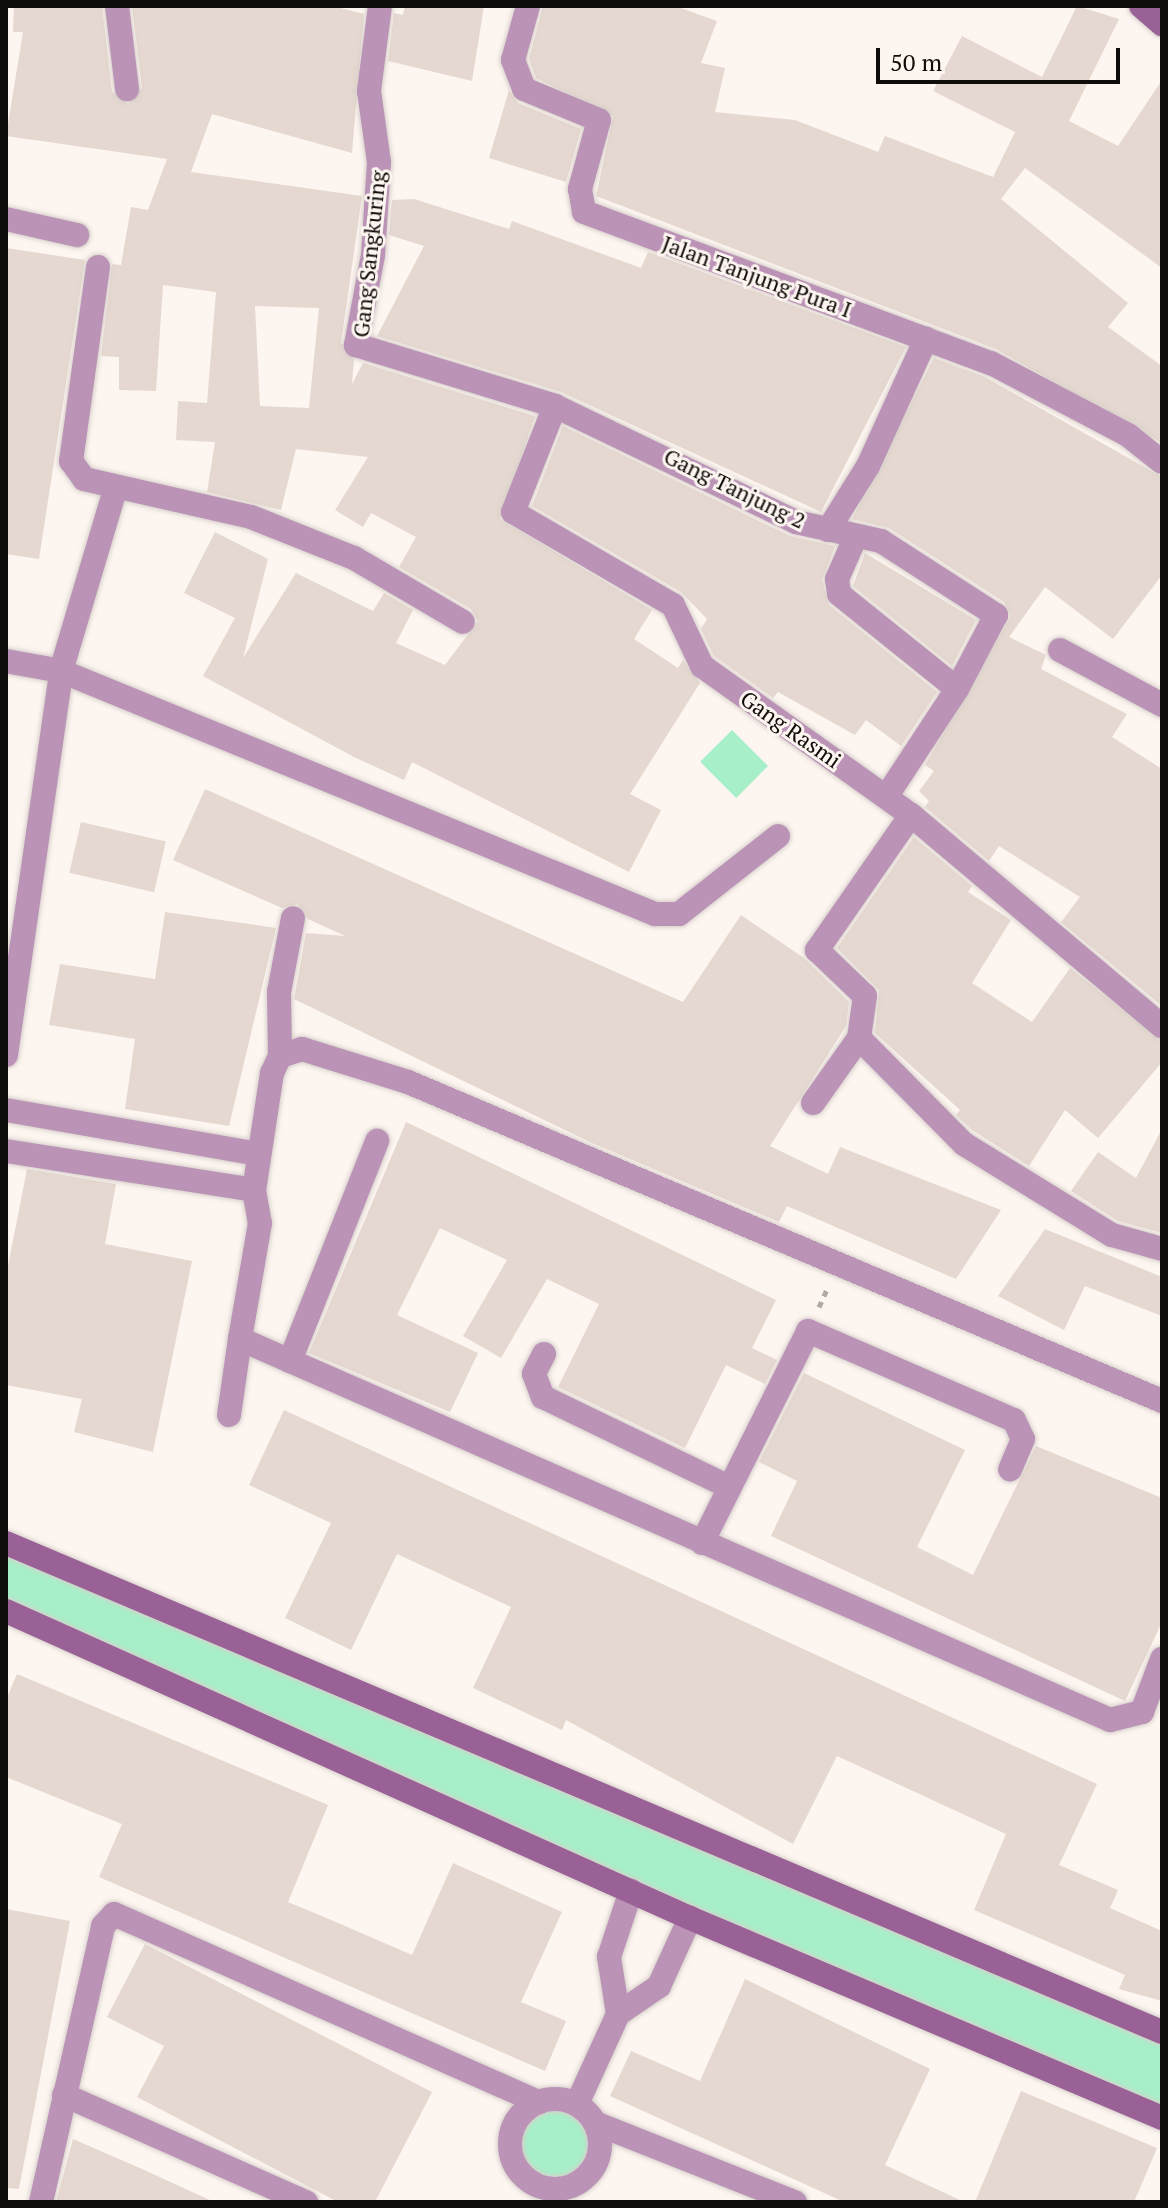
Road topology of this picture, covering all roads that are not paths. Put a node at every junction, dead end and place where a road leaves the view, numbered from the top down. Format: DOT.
graph roads {
  1 [pos="117,6"];
  2 [pos="380,6"];
  3 [pos="528,6"];
  4 [pos="1141,6"];
  5 [pos="1162,24"];
  6 [pos="127,89"];
  7 [pos="6,219"];
  8 [pos="77,235"];
  9 [pos="98,267"];
  10 [pos="926,339"];
  11 [pos="555,406"];
  12 [pos="1162,462"];
  13 [pos="116,487"];
  14 [pos="828,530"];
  15 [pos="856,536"];
  16 [pos="463,622"];
  17 [pos="1060,650"];
  18 [pos="6,661"];
  19 [pos="61,671"];
  20 [pos="957,689"];
  21 [pos="1162,705"];
  22 [pos="886,797"];
  23 [pos="911,815"];
  24 [pos="778,836"];
  25 [pos="293,918"];
  26 [pos="1162,1026"];
  27 [pos="859,1038"];
  28 [pos="6,1055"];
  29 [pos="280,1056"];
  30 [pos="813,1103"];
  31 [pos="6,1110"];
  32 [pos="377,1141"];
  33 [pos="6,1151"];
  34 [pos="259,1154"];
  35 [pos="254,1190"];
  36 [pos="1162,1249"];
  37 [pos="240,1339"];
  38 [pos="544,1354"];
  39 [pos="290,1361"];
  40 [pos="1162,1401"];
  41 [pos="229,1415"];
  42 [pos="1010,1469"];
  43 [pos="727,1486"];
  44 [pos="6,1543"];
  45 [pos="702,1543"];
  46 [pos="6,1611"];
  47 [pos="1162,1659"];
  48 [pos="631,1891"];
  49 [pos="690,1918"];
  50 [pos="618,2014"];
  51 [pos="1162,2032"];
  52 [pos="64,2095"];
  53 [pos="539,2102"];
  54 [pos="577,2104"];
  55 [pos="1162,2118"];
  56 [pos="595,2123"];
  57 [pos="532,2193"];
  58 [pos="41,2202"];
  59 [pos="306,2202"];
  60 [pos="795,2202"];
  1 -- 6 [label="street"];
  2 -- 11 [label="street, Gang Sangkuring"];
  3 -- 10 [label="street, Jalan Tanjung Pura I"];
  4 -- 5 [label="street"];
  7 -- 8 [label="street"];
  9 -- 13 [label="street"];
  10 -- 12 [label="street, Jalan Tanjung Pura I"];
  10 -- 14 [label="street"];
  11 -- 14 [label="street, Gang Tanjung 2"];
  11 -- 22 [label="street, Gang Rasmi"];
  13 -- 16 [label="street"];
  13 -- 19 [label="street"];
  14 -- 15 [label="street, Gang Tanjung 2"];
  15 -- 20 [label="street"];
  15 -- 20 [label="street, Gang Tanjung 2"];
  17 -- 21 [label="street"];
  18 -- 19 [label="street"];
  19 -- 24 [label="street"];
  19 -- 28 [label="street"];
  20 -- 22 [label="street"];
  22 -- 23 [label="street, Gang Rasmi"];
  23 -- 26 [label="street, Gang Rasmi"];
  23 -- 27 [label="street"];
  25 -- 29 [label="street"];
  27 -- 30 [label="street"];
  27 -- 36 [label="street"];
  29 -- 34 [label="street"];
  29 -- 40 [label="street"];
  31 -- 34 [label="street"];
  32 -- 39 [label="street"];
  33 -- 35 [label="street"];
  34 -- 35 [label="street"];
  35 -- 37 [label="street"];
  37 -- 39 [label="street"];
  37 -- 41 [label="street"];
  38 -- 43 [label="street"];
  39 -- 45 [label="street"];
  42 -- 43 [label="street"];
  43 -- 45 [label="street"];
  44 -- 51 [label="street"];
  45 -- 47 [label="street"];
  46 -- 48 [label="street"];
  48 -- 49 [label="street"];
  48 -- 50 [label="street"];
  49 -- 50 [label="street"];
  49 -- 55 [label="street"];
  50 -- 54 [label="street"];
  52 -- 53 [label="street"];
  52 -- 58 [label="street"];
  52 -- 59 [label="street"];
  53 -- 54 [label="street"];
  53 -- 57 [label="street"];
  54 -- 56 [label="street"];
  56 -- 57 [label="street"];
  56 -- 60 [label="street"];
}
